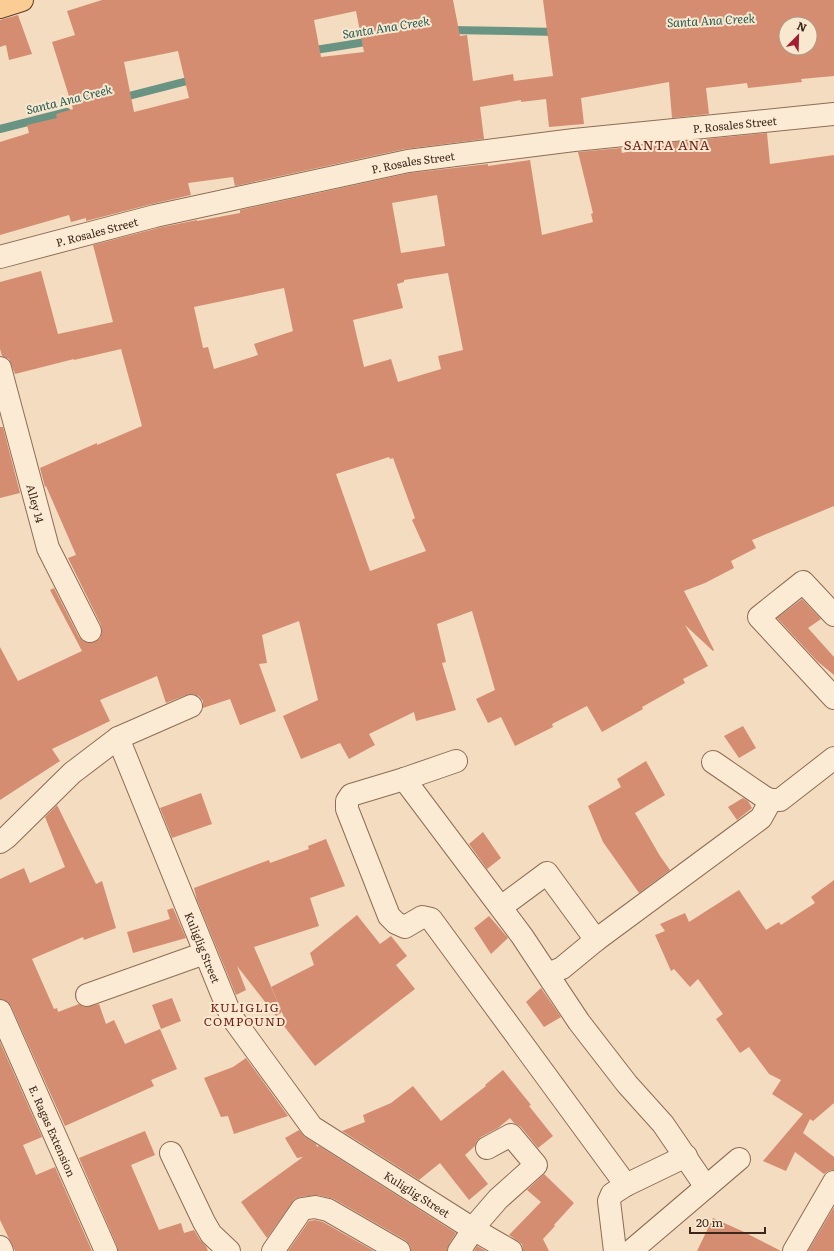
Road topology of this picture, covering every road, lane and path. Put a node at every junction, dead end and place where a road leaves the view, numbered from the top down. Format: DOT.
graph roads {
  1 [pos="22,0"];
  2 [pos="0,7"];
  3 [pos="834,114"];
  4 [pos="0,257"];
  5 [pos="0,368"];
  6 [pos="834,615"];
  7 [pos="90,631"];
  8 [pos="834,698"];
  9 [pos="191,706"];
  10 [pos="118,738"];
  11 [pos="834,758"];
  12 [pos="456,761"];
  13 [pos="713,762"];
  14 [pos="404,779"];
  15 [pos="771,800"];
  16 [pos="0,842"];
  17 [pos="501,907"];
  18 [pos="596,940"];
  19 [pos="205,953"];
  20 [pos="548,974"];
  21 [pos="87,995"];
  22 [pos="0,1011"];
  23 [pos="487,1148"];
  24 [pos="171,1153"];
  25 [pos="686,1156"];
  26 [pos="739,1159"];
  27 [pos="834,1182"];
  28 [pos="626,1185"];
  29 [pos="706,1187"];
  30 [pos="476,1230"];
  31 [pos="0,1247"];
  32 [pos="2,1251"];
  33 [pos="106,1251"];
  34 [pos="228,1251"];
  35 [pos="273,1251"];
  36 [pos="399,1251"];
  37 [pos="459,1251"];
  38 [pos="511,1251"];
  39 [pos="615,1251"];
  40 [pos="631,1251"];
  41 [pos="794,1251"];
  1 -- 2 [label="main road"];
  3 -- 4 [label="street, P. Rosales Street"];
  5 -- 7 [label="street, Alley 14"];
  6 -- 8 [label="street"];
  9 -- 10 [label="street"];
  10 -- 16 [label="street"];
  10 -- 19 [label="street, Kuliglig Street"];
  11 -- 15 [label="street"];
  12 -- 14 [label="street"];
  13 -- 15 [label="street"];
  14 -- 17 [label="street"];
  14 -- 28 [label="street"];
  15 -- 18 [label="street"];
  17 -- 18 [label="street"];
  17 -- 20 [label="street"];
  18 -- 20 [label="street"];
  19 -- 21 [label="street"];
  19 -- 30 [label="street, Kuliglig Street"];
  20 -- 25 [label="street"];
  22 -- 33 [label="street, E. Ragas Extension"];
  23 -- 30 [label="street"];
  24 -- 34 [label="street"];
  25 -- 28 [label="street"];
  25 -- 29 [label="street"];
  26 -- 29 [label="street"];
  27 -- 41 [label="street"];
  28 -- 39 [label="street"];
  29 -- 40 [label="street"];
  30 -- 37 [label="street"];
  30 -- 38 [label="street, Kuliglig Street"];
  31 -- 32 [label="street"];
  35 -- 36 [label="street"];
}
